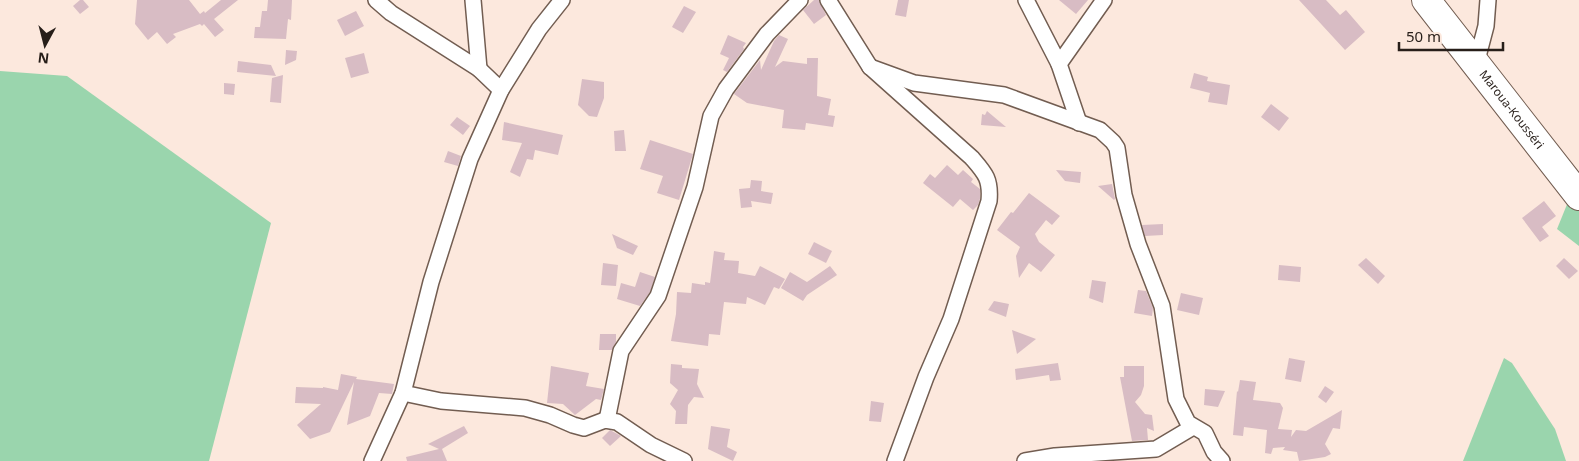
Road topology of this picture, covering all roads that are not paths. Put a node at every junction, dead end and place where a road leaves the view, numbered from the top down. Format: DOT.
graph roads {
  1 [pos="376,0"];
  2 [pos="473,0"];
  3 [pos="562,0"];
  4 [pos="800,0"];
  5 [pos="828,0"];
  6 [pos="1026,0"];
  7 [pos="1104,0"];
  8 [pos="1426,0"];
  9 [pos="1488,0"];
  10 [pos="1059,64"];
  11 [pos="1476,64"];
  12 [pos="870,67"];
  13 [pos="479,69"];
  14 [pos="501,90"];
  15 [pos="1079,123"];
  16 [pos="1579,196"];
  17 [pos="403,392"];
  18 [pos="608,420"];
  19 [pos="1193,427"];
  20 [pos="372,461"];
  21 [pos="684,461"];
  22 [pos="895,461"];
  23 [pos="1024,461"];
  24 [pos="1222,461"];
  1 -- 13 [label="street"];
  2 -- 13 [label="street"];
  3 -- 14 [label="street"];
  4 -- 18 [label="street"];
  5 -- 12 [label="street"];
  6 -- 10 [label="street"];
  7 -- 10 [label="street"];
  8 -- 11 [label="highway, Maroua-Kousséri"];
  9 -- 11 [label="street"];
  10 -- 15 [label="street"];
  11 -- 16 [label="highway, Maroua-Kousséri"];
  12 -- 15 [label="street"];
  12 -- 22 [label="street"];
  13 -- 14 [label="street"];
  14 -- 17 [label="street"];
  15 -- 19 [label="street"];
  17 -- 18 [label="street"];
  17 -- 20 [label="street"];
  18 -- 21 [label="street"];
  19 -- 23 [label="street"];
  19 -- 24 [label="street"];
}
